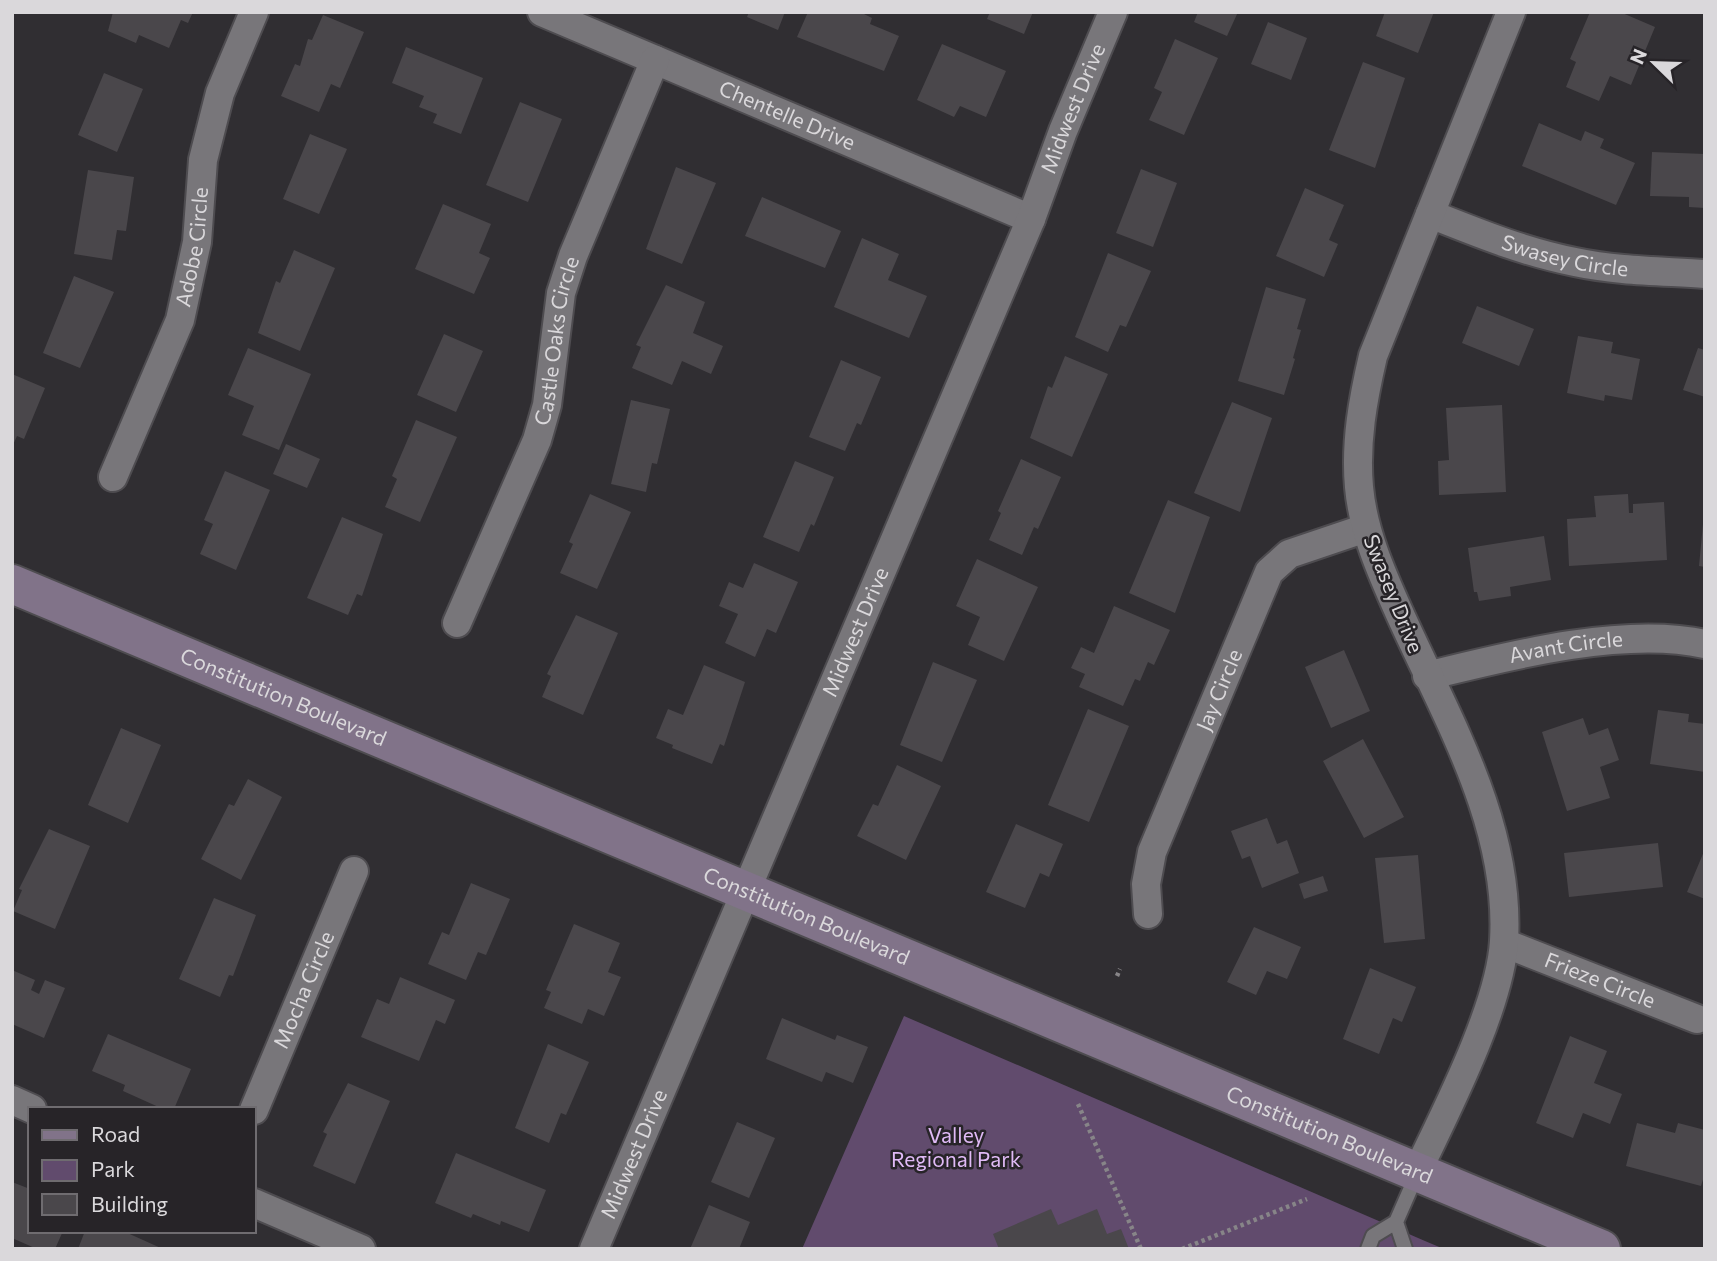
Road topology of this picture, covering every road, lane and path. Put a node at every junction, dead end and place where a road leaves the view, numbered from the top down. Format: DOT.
graph roads {
  1 [pos="254,12"];
  2 [pos="542,12"];
  3 [pos="1113,12"];
  4 [pos="1511,12"];
  5 [pos="654,60"];
  6 [pos="1430,214"];
  7 [pos="1031,219"];
  8 [pos="1705,274"];
  9 [pos="113,477"];
  10 [pos="1366,528"];
  11 [pos="12,584"];
  12 [pos="457,623"];
  13 [pos="1705,644"];
  14 [pos="1427,676"];
  15 [pos="354,871"];
  16 [pos="748,892"];
  17 [pos="1148,914"];
  18 [pos="1504,943"];
  19 [pos="1119,970"];
  20 [pos="1117,976"];
  21 [pos="1697,1019"];
  22 [pos="12,1100"];
  23 [pos="1078,1104"];
  24 [pos="28,1107"];
  25 [pos="255,1107"];
  26 [pos="1418,1172"];
  27 [pos="1307,1199"];
  28 [pos="256,1204"];
  29 [pos="1396,1222"];
  30 [pos="361,1249"];
  31 [pos="594,1249"];
  32 [pos="1140,1249"];
  33 [pos="1182,1249"];
  34 [pos="1368,1249"];
  35 [pos="1405,1249"];
  36 [pos="1601,1249"];
  1 -- 9 [label="street, Adobe Circle"];
  2 -- 5 [label="street, Chentelle Drive"];
  3 -- 7 [label="street, Midwest Drive"];
  4 -- 6 [label="street, Swasey Drive"];
  5 -- 7 [label="street, Chentelle Drive"];
  5 -- 12 [label="street, Castle Oaks Circle"];
  6 -- 8 [label="street, Swasey Circle"];
  6 -- 10 [label="street, Swasey Drive"];
  7 -- 16 [label="street, Midwest Drive"];
  10 -- 14 [label="street, Swasey Drive"];
  10 -- 17 [label="street, Jay Circle"];
  11 -- 16 [label="main road, Constitution Boulevard"];
  13 -- 14 [label="street, Avant Circle"];
  14 -- 18 [label="street, Swasey Drive"];
  15 -- 25 [label="street, Mocha Circle"];
  16 -- 26 [label="main road, Constitution Boulevard"];
  16 -- 31 [label="street, Midwest Drive"];
  18 -- 21 [label="street, Frieze Circle"];
  18 -- 26 [label="street, Swasey Drive"];
  19 -- 20 [label="path"];
  22 -- 24 [label="street"];
  23 -- 32 [label="path"];
  26 -- 29 [label="lane"];
  26 -- 36 [label="main road, Constitution Boulevard"];
  27 -- 33 [label="path"];
  28 -- 30 [label="street"];
  29 -- 34 [label="lane"];
  29 -- 35 [label="lane"];
}
